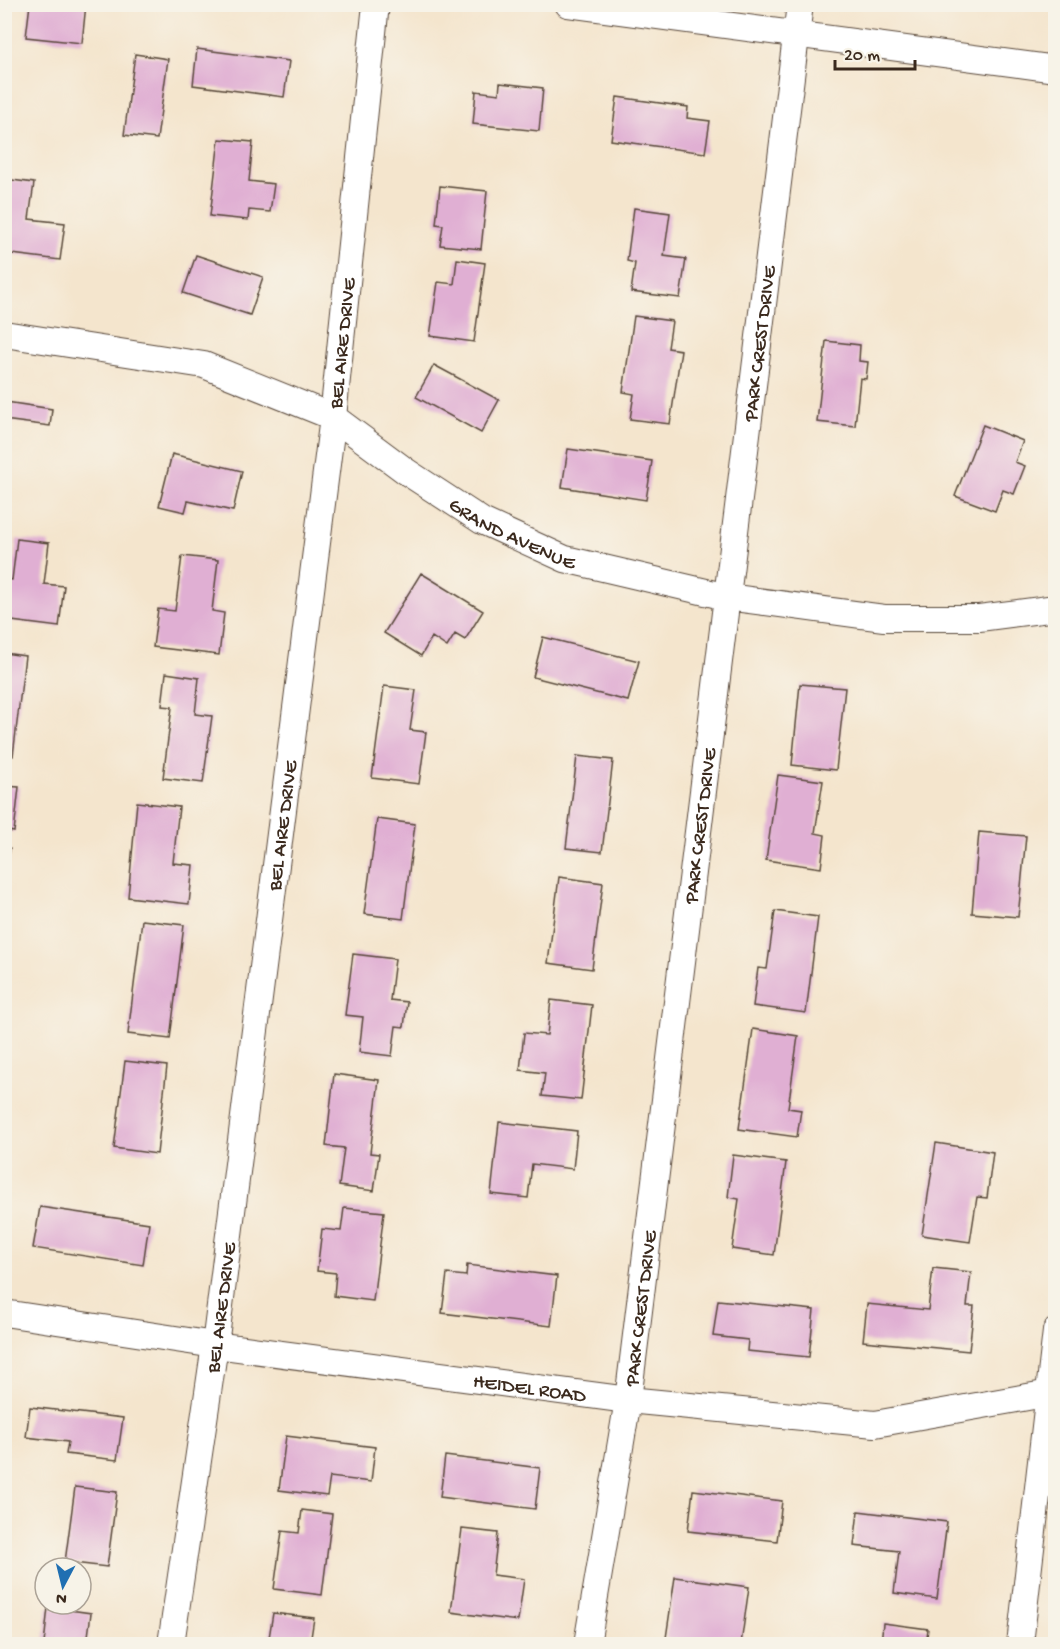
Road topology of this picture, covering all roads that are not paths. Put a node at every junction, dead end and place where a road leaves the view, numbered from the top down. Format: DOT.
graph roads {
  1 [pos="376,4"];
  2 [pos="567,4"];
  3 [pos="800,4"];
  4 [pos="797,34"];
  5 [pos="1056,69"];
  6 [pos="4,334"];
  7 [pos="333,417"];
  8 [pos="727,597"];
  9 [pos="1056,608"];
  10 [pos="4,1313"];
  11 [pos="1056,1331"];
  12 [pos="215,1345"];
  13 [pos="1053,1392"];
  14 [pos="628,1400"];
  15 [pos="171,1644"];
  16 [pos="587,1644"];
  17 [pos="1020,1644"];
  1 -- 7 [label="street, BEL AIRE DRIVE"];
  2 -- 4 [label="street"];
  3 -- 4 [label="street, PARK CREST DRIVE"];
  4 -- 5 [label="street"];
  4 -- 8 [label="street, PARK CREST DRIVE"];
  6 -- 7 [label="street, GRAND AVENUE"];
  7 -- 8 [label="street, GRAND AVENUE"];
  7 -- 12 [label="street, BEL AIRE DRIVE"];
  8 -- 9 [label="street, GRAND AVENUE"];
  8 -- 14 [label="street, PARK CREST DRIVE"];
  10 -- 12 [label="street, HEIDEL ROAD"];
  11 -- 13 [label="street"];
  12 -- 14 [label="street, HEIDEL ROAD"];
  12 -- 15 [label="street, BEL AIRE DRIVE"];
  13 -- 14 [label="street, HEIDEL ROAD"];
  13 -- 17 [label="street"];
  14 -- 16 [label="street, PARK CREST DRIVE"];
}
